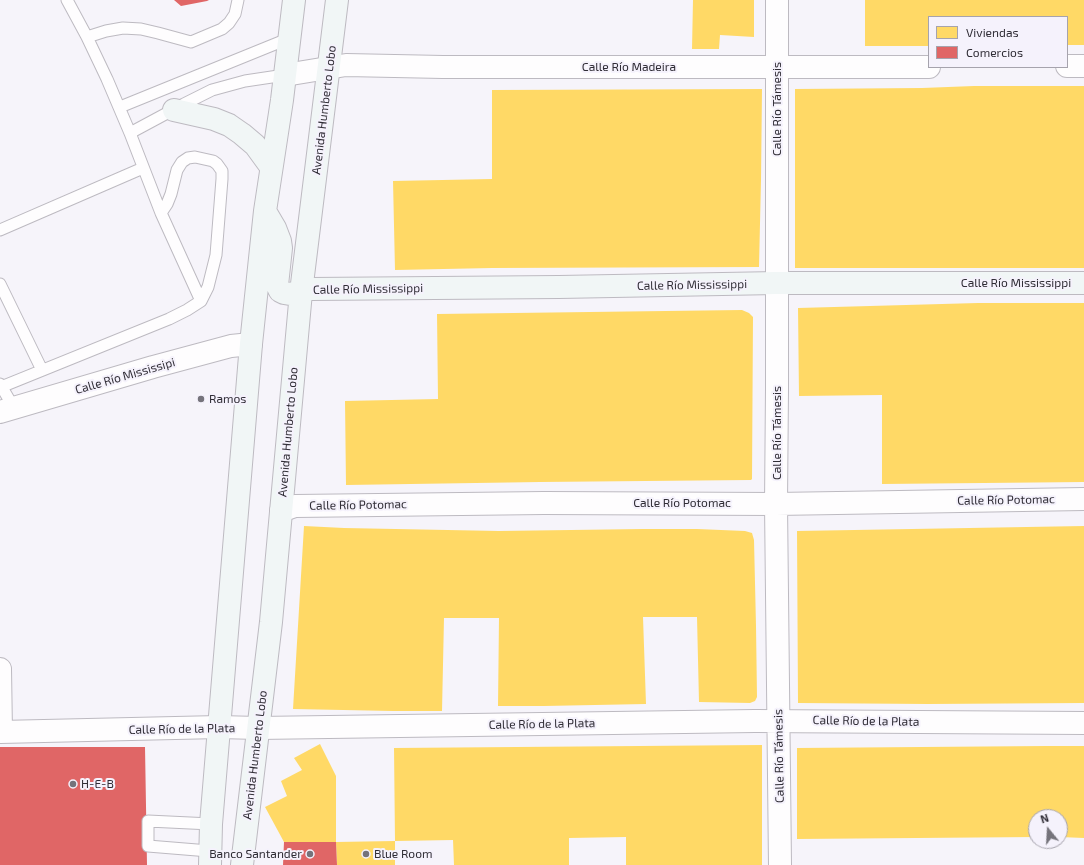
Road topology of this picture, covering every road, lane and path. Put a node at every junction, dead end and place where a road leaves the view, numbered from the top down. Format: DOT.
graph roads {
  1 [pos="67,0"];
  2 [pos="238,0"];
  3 [pos="294,0"];
  4 [pos="337,0"];
  5 [pos="777,0"];
  6 [pos="87,37"];
  7 [pos="290,38"];
  8 [pos="1068,66"];
  9 [pos="1084,66"];
  10 [pos="777,67"];
  11 [pos="928,67"];
  12 [pos="329,68"];
  13 [pos="286,75"];
  14 [pos="120,107"];
  15 [pos="174,110"];
  16 [pos="130,133"];
  17 [pos="271,167"];
  18 [pos="143,168"];
  19 [pos="265,211"];
  20 [pos="161,213"];
  21 [pos="0,230"];
  22 [pos="777,283"];
  23 [pos="1084,283"];
  24 [pos="0,284"];
  25 [pos="301,292"];
  26 [pos="201,301"];
  27 [pos="251,344"];
  28 [pos="42,370"];
  29 [pos="1,385"];
  30 [pos="7,410"];
  31 [pos="1084,499"];
  32 [pos="776,504"];
  33 [pos="281,511"];
  34 [pos="0,669"];
  35 [pos="778,721"];
  36 [pos="1084,723"];
  37 [pos="219,727"];
  38 [pos="258,728"];
  39 [pos="1,732"];
  40 [pos="211,824"];
  41 [pos="209,860"];
  42 [pos="242,865"];
  43 [pos="780,865"];
  1 -- 6 [label="lane"];
  2 -- 6 [label="lane"];
  3 -- 7 [label="main road"];
  4 -- 12 [label="main road, Avenida Humberto Lobo"];
  5 -- 10 [label="street, Calle Río Támesis"];
  6 -- 14 [label="lane"];
  7 -- 13 [label="main road"];
  7 -- 14 [label="lane"];
  8 -- 9 [label="street"];
  10 -- 11 [label="street, Calle Río Madeira"];
  10 -- 12 [label="street, Calle Río Madeira"];
  10 -- 22 [label="street, Calle Río Támesis"];
  12 -- 13 [label="street, Calle Río Madeira"];
  12 -- 25 [label="main road, Avenida Humberto Lobo"];
  13 -- 15 [label="lane"];
  13 -- 17 [label="main road"];
  14 -- 16 [label="lane"];
  15 -- 16 [label="lane"];
  15 -- 17 [label="main road"];
  16 -- 18 [label="lane"];
  17 -- 19 [label="main road"];
  18 -- 20 [label="lane"];
  18 -- 21 [label="lane"];
  19 -- 25 [label="main road, Calle Río Mississippi"];
  19 -- 27 [label="main road"];
  20 -- 26 [label="lane"];
  20 -- 26 [label="lane"];
  22 -- 23 [label="main road, Calle Río Mississippi"];
  22 -- 25 [label="main road, Calle Río Mississippi"];
  22 -- 32 [label="street, Calle Río Támesis"];
  24 -- 28 [label="lane"];
  25 -- 33 [label="main road, Avenida Humberto Lobo"];
  26 -- 28 [label="lane"];
  27 -- 30 [label="street, Calle Río Mississipi"];
  27 -- 37 [label="main road"];
  28 -- 29 [label="lane"];
  29 -- 30 [label="lane"];
  31 -- 32 [label="street, Calle Río Potomac"];
  32 -- 33 [label="street, Calle Río Potomac"];
  32 -- 35 [label="street, Calle Río Támesis"];
  33 -- 38 [label="main road, Avenida Humberto Lobo"];
  34 -- 39 [label="street"];
  35 -- 36 [label="street, Calle Río de la Plata"];
  35 -- 38 [label="street, Calle Río de la Plata"];
  35 -- 43 [label="street, Calle Río Támesis"];
  37 -- 38 [label="street, Calle Río de la Plata"];
  37 -- 39 [label="street, Calle Río de la Plata"];
  37 -- 40 [label="main road"];
  38 -- 42 [label="main road, Avenida Humberto Lobo"];
  40 -- 41 [label="main road"];
  40 -- 41 [label="lane"];
}
